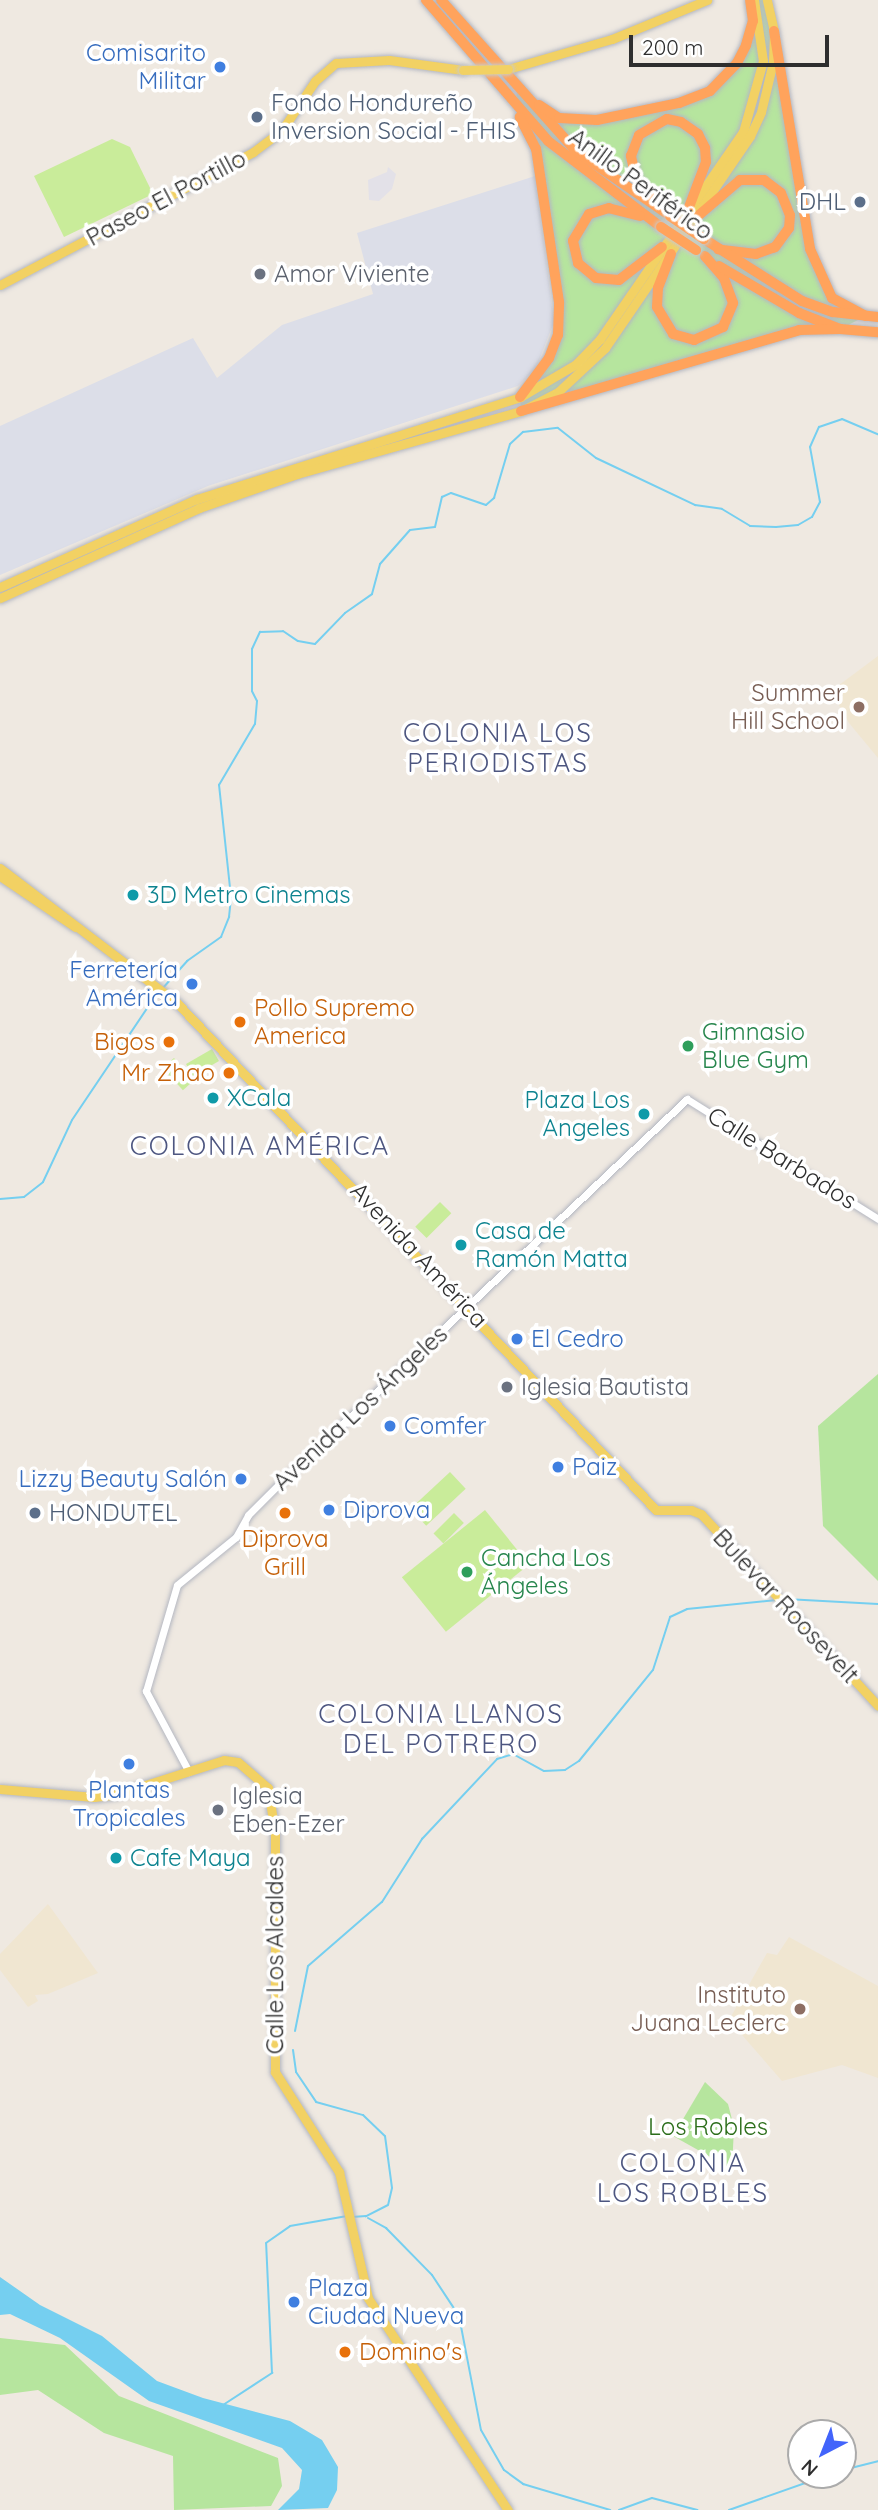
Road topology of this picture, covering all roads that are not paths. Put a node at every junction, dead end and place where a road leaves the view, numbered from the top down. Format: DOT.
graph roads {
  1 [pos="426,0"];
  2 [pos="441,0"];
  3 [pos="707,0"];
  4 [pos="752,0"];
  5 [pos="767,0"];
  6 [pos="774,32"];
  7 [pos="517,89"];
  8 [pos="516,108"];
  9 [pos="689,208"];
  10 [pos="666,213"];
  11 [pos="699,215"];
  12 [pos="658,224"];
  13 [pos="662,247"];
  14 [pos="718,249"];
  15 [pos="700,253"];
  16 [pos="671,254"];
  17 [pos="0,285"];
  18 [pos="872,317"];
  19 [pos="840,330"];
  20 [pos="878,332"];
  21 [pos="520,397"];
  22 [pos="521,411"];
  23 [pos="0,587"];
  24 [pos="0,598"];
  25 [pos="0,868"];
  26 [pos="3,879"];
  27 [pos="687,1098"];
  28 [pos="878,1219"];
  29 [pos="468,1306"];
  30 [pos="691,1510"];
  31 [pos="878,1706"];
  32 [pos="189,1772"];
  33 [pos="0,1788"];
  34 [pos="508,2510"];
  1 -- 8 [label="highway, Anillo Periférico"];
  2 -- 7 [label="highway, Anillo Periférico"];
  3 -- 17 [label="main road, Paseo El Portillo, bridge"];
  4 -- 7 [label="highway"];
  4 -- 9 [label="main road"];
  5 -- 6 [label="main road"];
  6 -- 11 [label="main road"];
  6 -- 18 [label="highway"];
  7 -- 10 [label="highway, Anillo Periférico"];
  8 -- 12 [label="highway, Anillo Periférico"];
  8 -- 21 [label="highway"];
  9 -- 10 [label="highway"];
  9 -- 13 [label="main road"];
  10 -- 14 [label="highway, Anillo Periférico, bridge"];
  11 -- 14 [label="highway"];
  11 -- 16 [label="main road"];
  12 -- 13 [label="highway"];
  12 -- 15 [label="highway, Anillo Periférico, bridge"];
  13 -- 21 [label="main road"];
  14 -- 18 [label="highway, Anillo Periférico"];
  15 -- 16 [label="highway"];
  15 -- 19 [label="highway, Anillo Periférico"];
  16 -- 22 [label="main road"];
  19 -- 20 [label="highway, Anillo Periférico"];
  19 -- 22 [label="highway"];
  21 -- 23 [label="main road"];
  22 -- 24 [label="main road"];
  25 -- 26 [label="main road, Avenida América"];
  26 -- 29 [label="main road, Avenida América"];
  27 -- 28 [label="street, Calle Barbados"];
  27 -- 29 [label="street, Avenida Los Ángeles"];
  29 -- 30 [label="main road, Avenida América"];
  29 -- 32 [label="street, Avenida Los Ángeles"];
  30 -- 31 [label="main road, Bulevar Roosevelt"];
  32 -- 33 [label="main road, Calle Los Alcaldes"];
  32 -- 34 [label="main road, Calle Los Alcaldes"];
}
